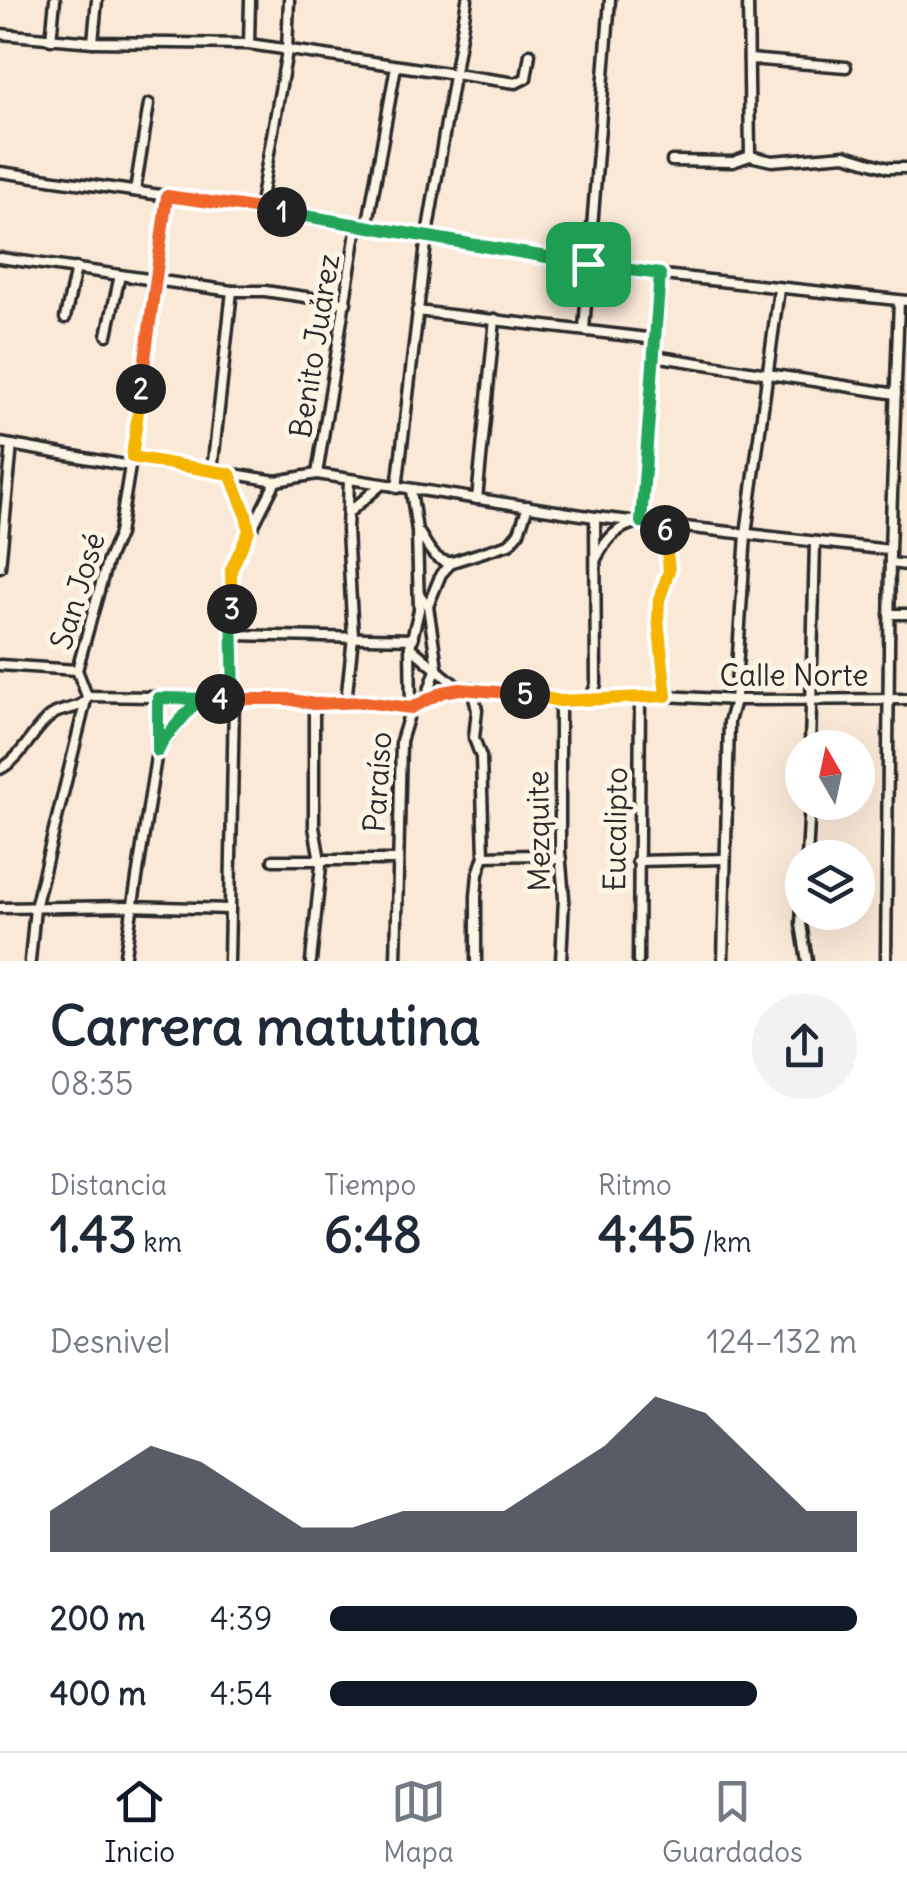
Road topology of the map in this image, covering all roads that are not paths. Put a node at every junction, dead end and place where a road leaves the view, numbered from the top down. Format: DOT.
graph roads {
  1 [pos="55,0"];
  2 [pos="96,0"];
  3 [pos="250,0"];
  4 [pos="289,0"];
  5 [pos="467,0"];
  6 [pos="610,0"];
  7 [pos="748,0"];
  8 [pos="0,34"];
  9 [pos="51,40"];
  10 [pos="93,42"];
  11 [pos="249,44"];
  12 [pos="286,51"];
  13 [pos="530,54"];
  14 [pos="748,59"];
  15 [pos="396,66"];
  16 [pos="846,67"];
  17 [pos="453,73"];
  18 [pos="149,104"];
  19 [pos="750,156"];
  20 [pos="672,161"];
  21 [pos="907,168"];
  22 [pos="0,172"];
  23 [pos="135,191"];
  24 [pos="167,196"];
  25 [pos="259,209"];
  26 [pos="362,227"];
  27 [pos="427,235"];
  28 [pos="0,258"];
  29 [pos="588,264"];
  30 [pos="76,268"];
  31 [pos="660,274"];
  32 [pos="120,275"];
  33 [pos="154,280"];
  34 [pos="778,288"];
  35 [pos="232,291"];
  36 [pos="903,301"];
  37 [pos="346,303"];
  38 [pos="416,311"];
  39 [pos="65,318"];
  40 [pos="496,319"];
  41 [pos="584,329"];
  42 [pos="106,335"];
  43 [pos="656,340"];
  44 [pos="654,356"];
  45 [pos="768,374"];
  46 [pos="896,394"];
  47 [pos="0,442"];
  48 [pos="12,445"];
  49 [pos="131,461"];
  50 [pos="212,471"];
  51 [pos="230,474"];
  52 [pos="317,474"];
  53 [pos="276,481"];
  54 [pos="349,481"];
  55 [pos="381,485"];
  56 [pos="397,488"];
  57 [pos="411,490"];
  58 [pos="477,499"];
  59 [pos="528,506"];
  60 [pos="348,513"];
  61 [pos="595,516"];
  62 [pos="641,522"];
  63 [pos="664,524"];
  64 [pos="417,530"];
  65 [pos="249,531"];
  66 [pos="746,534"];
  67 [pos="815,543"];
  68 [pos="890,550"];
  69 [pos="596,559"];
  70 [pos="452,562"];
  71 [pos="890,563"];
  72 [pos="907,564"];
  73 [pos="0,566"];
  74 [pos="419,593"];
  75 [pos="428,606"];
  76 [pos="889,614"];
  77 [pos="907,614"];
  78 [pos="232,635"];
  79 [pos="353,637"];
  80 [pos="411,643"];
  81 [pos="0,665"];
  82 [pos="436,668"];
  83 [pos="77,670"];
  84 [pos="472,688"];
  85 [pos="460,689"];
  86 [pos="87,696"];
  87 [pos="666,696"];
  88 [pos="158,698"];
  89 [pos="200,698"];
  90 [pos="591,698"];
  91 [pos="640,698"];
  92 [pos="810,698"];
  93 [pos="426,699"];
  94 [pos="889,699"];
  95 [pos="907,699"];
  96 [pos="234,700"];
  97 [pos="735,700"];
  98 [pos="560,701"];
  99 [pos="346,702"];
  100 [pos="314,704"];
  101 [pos="411,708"];
  102 [pos="810,730"];
  103 [pos="158,751"];
  104 [pos="0,770"];
  105 [pos="484,856"];
  106 [pos="320,858"];
  107 [pos="724,859"];
  108 [pos="274,860"];
  109 [pos="396,860"];
  110 [pos="562,860"];
  111 [pos="637,861"];
  112 [pos="131,906"];
  113 [pos="0,908"];
  114 [pos="35,908"];
  115 [pos="228,909"];
  116 [pos="802,930"];
  117 [pos="30,961"];
  118 [pos="124,961"];
  119 [pos="229,961"];
  120 [pos="311,961"];
  121 [pos="396,961"];
  122 [pos="476,961"];
  123 [pos="562,961"];
  124 [pos="638,961"];
  125 [pos="723,961"];
  126 [pos="806,961"];
  127 [pos="886,961"];
  1 -- 9 [label="street"];
  2 -- 10 [label="street"];
  3 -- 11 [label="street"];
  4 -- 12 [label="street"];
  5 -- 17 [label="street"];
  6 -- 29 [label="street"];
  7 -- 14 [label="street"];
  8 -- 9 [label="street"];
  9 -- 10 [label="street"];
  10 -- 11 [label="street"];
  11 -- 12 [label="street"];
  12 -- 15 [label="street"];
  12 -- 25 [label="street"];
  13 -- 17 [label="street"];
  14 -- 16 [label="street"];
  14 -- 19 [label="street"];
  15 -- 17 [label="street"];
  15 -- 26 [label="street, Benito Juárez"];
  17 -- 27 [label="street"];
  18 -- 23 [label="street"];
  19 -- 20 [label="street"];
  19 -- 21 [label="street"];
  22 -- 23 [label="street"];
  23 -- 24 [label="street"];
  24 -- 25 [label="street"];
  24 -- 33 [label="street, San José"];
  25 -- 26 [label="street"];
  26 -- 27 [label="street"];
  26 -- 37 [label="street, Benito Juárez"];
  27 -- 29 [label="street"];
  27 -- 38 [label="street"];
  28 -- 30 [label="street"];
  29 -- 31 [label="street"];
  29 -- 41 [label="street"];
  30 -- 32 [label="street"];
  30 -- 39 [label="street"];
  31 -- 34 [label="street"];
  31 -- 43 [label="street"];
  32 -- 33 [label="street"];
  32 -- 42 [label="street"];
  33 -- 35 [label="street"];
  33 -- 49 [label="street, San José"];
  34 -- 36 [label="street"];
  34 -- 45 [label="street"];
  35 -- 37 [label="street"];
  35 -- 50 [label="street"];
  36 -- 46 [label="street"];
  37 -- 52 [label="street, Benito Juárez"];
  38 -- 40 [label="street"];
  38 -- 56 [label="street"];
  40 -- 41 [label="street"];
  40 -- 58 [label="street"];
  41 -- 43 [label="street"];
  43 -- 44 [label="street"];
  44 -- 45 [label="street"];
  44 -- 62 [label="street"];
  45 -- 46 [label="street"];
  45 -- 66 [label="street"];
  46 -- 68 [label="street"];
  47 -- 48 [label="street"];
  48 -- 49 [label="street"];
  48 -- 73 [label="street"];
  49 -- 50 [label="street"];
  49 -- 83 [label="street, San José"];
  50 -- 51 [label="street"];
  51 -- 53 [label="street"];
  51 -- 65 [label="street"];
  52 -- 53 [label="street"];
  52 -- 54 [label="street"];
  53 -- 65 [label="street"];
  54 -- 55 [label="street"];
  54 -- 60 [label="street"];
  55 -- 56 [label="street"];
  55 -- 60 [label="street"];
  56 -- 57 [label="street"];
  57 -- 58 [label="street"];
  57 -- 64 [label="street, Paraíso"];
  58 -- 59 [label="street"];
  59 -- 61 [label="street"];
  59 -- 70 [label="street"];
  60 -- 79 [label="street"];
  61 -- 62 [label="street"];
  61 -- 69 [label="street"];
  62 -- 63 [label="street"];
  62 -- 69 [label="street"];
  63 -- 66 [label="street"];
  63 -- 87 [label="street"];
  64 -- 70 [label="street"];
  64 -- 74 [label="street, Paraíso"];
  65 -- 78 [label="street"];
  66 -- 67 [label="street"];
  66 -- 97 [label="street"];
  67 -- 68 [label="street"];
  67 -- 92 [label="street"];
  68 -- 71 [label="street"];
  69 -- 90 [label="street"];
  70 -- 75 [label="street"];
  71 -- 72 [label="street"];
  71 -- 76 [label="street"];
  74 -- 75 [label="street"];
  74 -- 80 [label="street, Paraíso"];
  75 -- 82 [label="street"];
  76 -- 77 [label="street"];
  76 -- 94 [label="street"];
  78 -- 79 [label="street"];
  78 -- 96 [label="street"];
  79 -- 80 [label="street"];
  79 -- 99 [label="street"];
  80 -- 82 [label="street"];
  80 -- 101 [label="street, Paraíso"];
  81 -- 83 [label="street"];
  82 -- 85 [label="street"];
  82 -- 93 [label="street"];
  83 -- 86 [label="street, San José"];
  84 -- 85 [label="street, Calle Norte"];
  84 -- 98 [label="street, Calle Norte"];
  84 -- 105 [label="street"];
  85 -- 93 [label="street, Calle Norte"];
  86 -- 88 [label="street"];
  86 -- 104 [label="street"];
  86 -- 114 [label="street, San José"];
  87 -- 91 [label="street, Calle Norte"];
  87 -- 97 [label="street, Calle Norte"];
  88 -- 89 [label="street"];
  88 -- 103 [label="street"];
  89 -- 96 [label="street"];
  89 -- 103 [label="street"];
  90 -- 91 [label="street, Calle Norte"];
  90 -- 98 [label="street, Calle Norte"];
  91 -- 111 [label="street, Eucalipto"];
  92 -- 94 [label="street, Calle Norte"];
  92 -- 97 [label="street, Calle Norte"];
  92 -- 102 [label="street"];
  93 -- 101 [label="street, Calle Norte"];
  94 -- 95 [label="street, Calle Norte"];
  94 -- 127 [label="street"];
  96 -- 100 [label="street"];
  96 -- 115 [label="street"];
  97 -- 107 [label="street"];
  98 -- 110 [label="street, Mezquite"];
  99 -- 100 [label="street"];
  99 -- 101 [label="street"];
  100 -- 106 [label="street"];
  101 -- 109 [label="street, Paraíso"];
  103 -- 112 [label="street"];
  105 -- 110 [label="street"];
  105 -- 122 [label="street"];
  106 -- 108 [label="street"];
  106 -- 109 [label="street"];
  106 -- 120 [label="street"];
  107 -- 111 [label="street"];
  107 -- 125 [label="street"];
  109 -- 121 [label="street, Paraíso"];
  110 -- 123 [label="street, Mezquite"];
  111 -- 124 [label="street, Eucalipto"];
  112 -- 114 [label="street"];
  112 -- 115 [label="street"];
  112 -- 118 [label="street"];
  113 -- 114 [label="street"];
  114 -- 117 [label="street, San José"];
  115 -- 119 [label="street"];
  116 -- 126 [label="street"];
}
